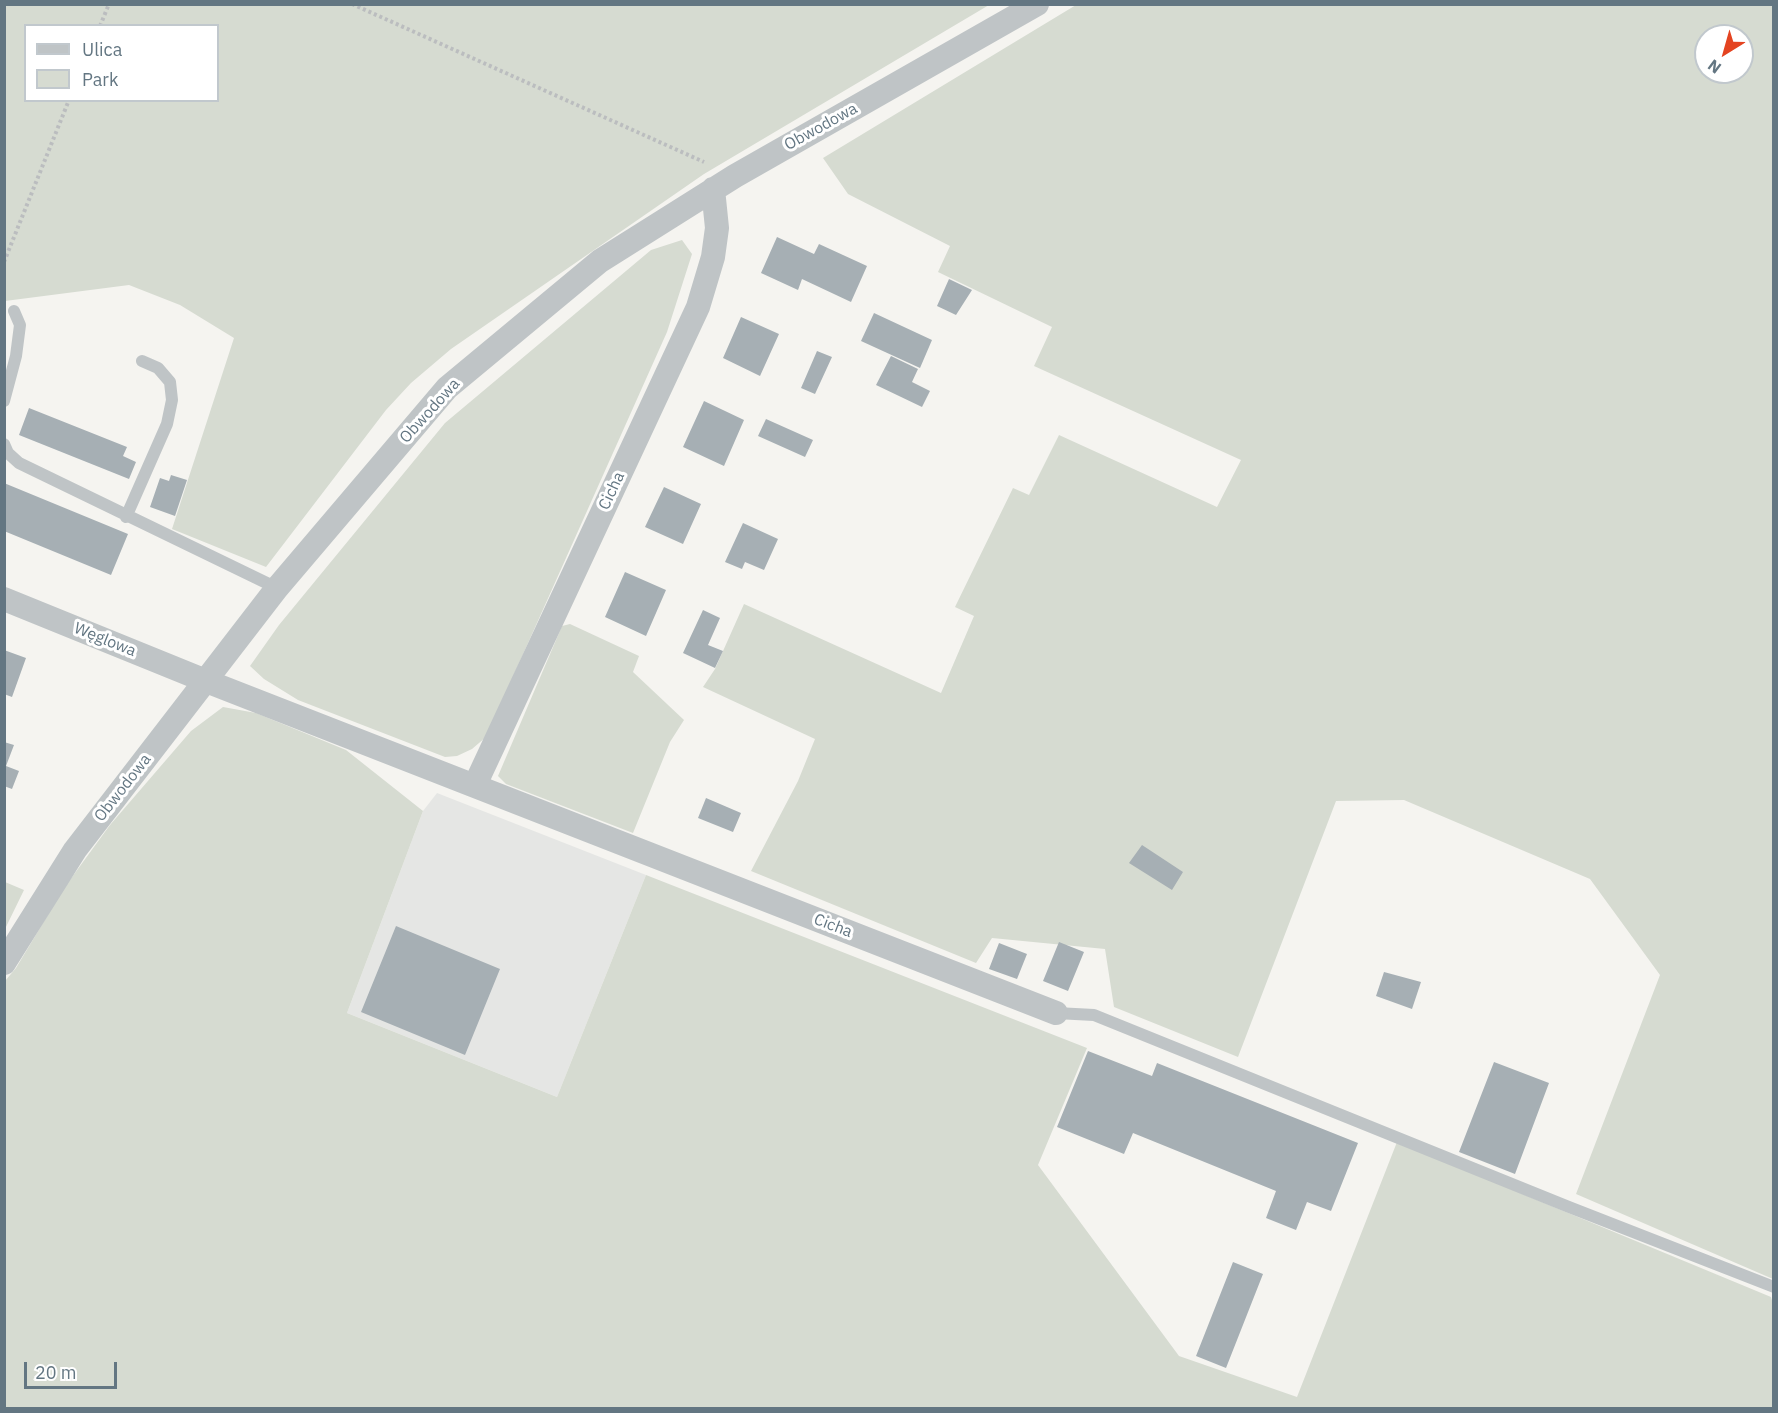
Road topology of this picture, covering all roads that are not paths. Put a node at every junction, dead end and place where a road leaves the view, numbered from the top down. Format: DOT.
graph roads {
  1 [pos="1037,4"];
  2 [pos="713,189"];
  3 [pos="14,311"];
  4 [pos="142,361"];
  5 [pos="4,401"];
  6 [pos="4,444"];
  7 [pos="126,516"];
  8 [pos="277,588"];
  9 [pos="4,599"];
  10 [pos="206,681"];
  11 [pos="476,785"];
  12 [pos="4,963"];
  13 [pos="1056,1013"];
  14 [pos="1773,1287"];
  1 -- 2 [label="street, Obwodowa"];
  2 -- 8 [label="street, Obwodowa"];
  2 -- 11 [label="street, Cicha"];
  3 -- 5 [label="lane"];
  4 -- 7 [label="lane"];
  6 -- 7 [label="lane"];
  7 -- 8 [label="lane"];
  8 -- 10 [label="street, Obwodowa"];
  9 -- 10 [label="street, Węglowa"];
  10 -- 11 [label="street, Cicha"];
  10 -- 12 [label="street, Obwodowa"];
  11 -- 13 [label="street, Cicha"];
  13 -- 14 [label="lane"];
}
